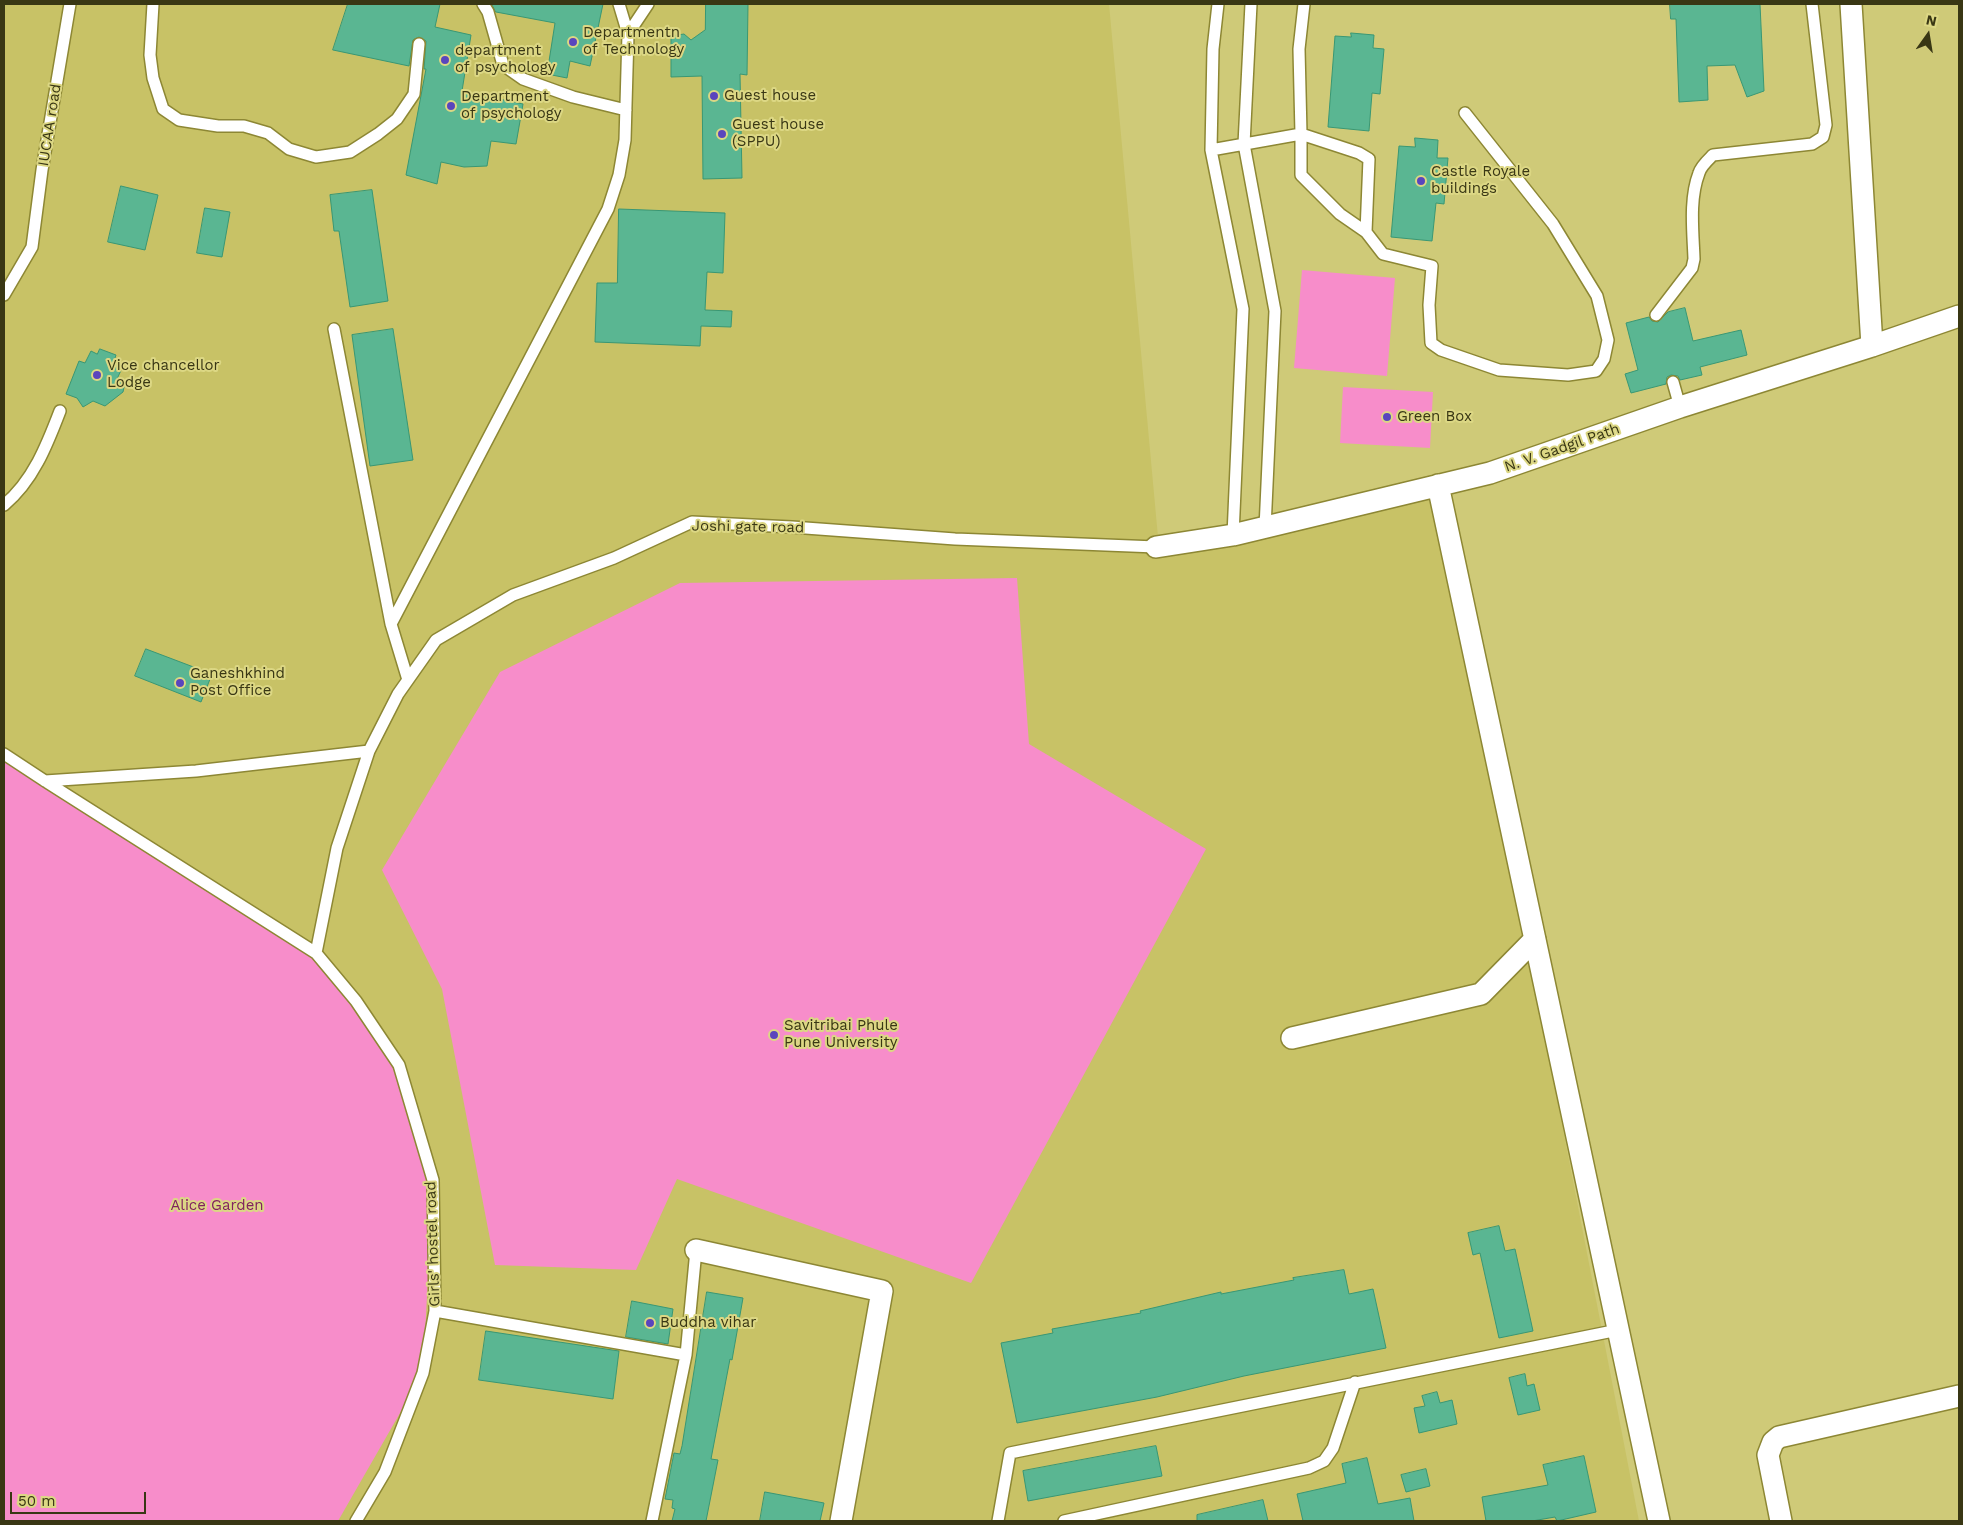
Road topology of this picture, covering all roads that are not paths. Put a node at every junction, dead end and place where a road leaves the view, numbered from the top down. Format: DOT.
graph roads {
  1 [pos="70,4"];
  2 [pos="153,4"];
  3 [pos="482,4"];
  4 [pos="619,4"];
  5 [pos="648,4"];
  6 [pos="1218,4"];
  7 [pos="1251,4"];
  8 [pos="1304,4"];
  9 [pos="1812,4"];
  10 [pos="1851,4"];
  11 [pos="628,34"];
  12 [pos="419,44"];
  13 [pos="626,110"];
  14 [pos="1465,113"];
  15 [pos="1302,134"];
  16 [pos="1244,144"];
  17 [pos="1211,150"];
  18 [pos="1366,232"];
  19 [pos="4,294"];
  20 [pos="1656,315"];
  21 [pos="1959,316"];
  22 [pos="334,329"];
  23 [pos="1872,346"];
  24 [pos="1673,382"];
  25 [pos="1680,407"];
  26 [pos="60,411"];
  27 [pos="1438,485"];
  28 [pos="4,505"];
  29 [pos="1265,528"];
  30 [pos="1233,536"];
  31 [pos="1156,547"];
  32 [pos="391,624"];
  33 [pos="408,680"];
  34 [pos="369,751"];
  35 [pos="4,754"];
  36 [pos="45,781"];
  37 [pos="1536,940"];
  38 [pos="316,953"];
  39 [pos="1292,1038"];
  40 [pos="696,1250"];
  41 [pos="435,1311"];
  42 [pos="1618,1330"];
  43 [pos="686,1355"];
  44 [pos="1355,1382"];
  45 [pos="1959,1396"];
  46 [pos="356,1521"];
  47 [pos="652,1521"];
  48 [pos="840,1521"];
  49 [pos="998,1521"];
  50 [pos="1064,1521"];
  51 [pos="1659,1521"];
  52 [pos="1781,1521"];
  1 -- 19 [label="lane, IUCAA road"];
  2 -- 12 [label="lane"];
  3 -- 13 [label="lane"];
  4 -- 11 [label="lane"];
  5 -- 11 [label="lane"];
  6 -- 17 [label="lane"];
  7 -- 16 [label="lane"];
  8 -- 15 [label="lane"];
  9 -- 20 [label="lane"];
  10 -- 23 [label="street"];
  11 -- 13 [label="lane"];
  13 -- 32 [label="lane"];
  14 -- 18 [label="lane"];
  15 -- 16 [label="lane"];
  15 -- 18 [label="lane"];
  15 -- 18 [label="lane"];
  16 -- 17 [label="lane"];
  16 -- 29 [label="lane"];
  17 -- 30 [label="lane"];
  21 -- 23 [label="street, N. V. Gadgil Path"];
  22 -- 32 [label="lane"];
  23 -- 25 [label="street, N. V. Gadgil Path"];
  24 -- 25 [label="lane"];
  25 -- 27 [label="street, N. V. Gadgil Path"];
  26 -- 28 [label="lane"];
  27 -- 29 [label="street, N. V. Gadgil Path"];
  27 -- 37 [label="street"];
  29 -- 30 [label="street, N. V. Gadgil Path"];
  30 -- 31 [label="street, N. V. Gadgil Path"];
  31 -- 33 [label="lane, Joshi gate road"];
  32 -- 33 [label="lane"];
  33 -- 34 [label="lane, Joshi gate road"];
  34 -- 36 [label="lane"];
  34 -- 38 [label="lane, Joshi gate road"];
  35 -- 36 [label="lane, Girls' hostel road"];
  36 -- 38 [label="lane, Girls' hostel road"];
  37 -- 39 [label="street"];
  37 -- 42 [label="street"];
  38 -- 41 [label="lane, Girls' hostel road"];
  40 -- 43 [label="lane"];
  40 -- 48 [label="street"];
  41 -- 43 [label="lane"];
  41 -- 46 [label="lane, Girls' hostel road"];
  42 -- 44 [label="lane"];
  42 -- 51 [label="street"];
  43 -- 47 [label="lane"];
  44 -- 49 [label="lane"];
  44 -- 50 [label="lane"];
  45 -- 52 [label="street"];
}
